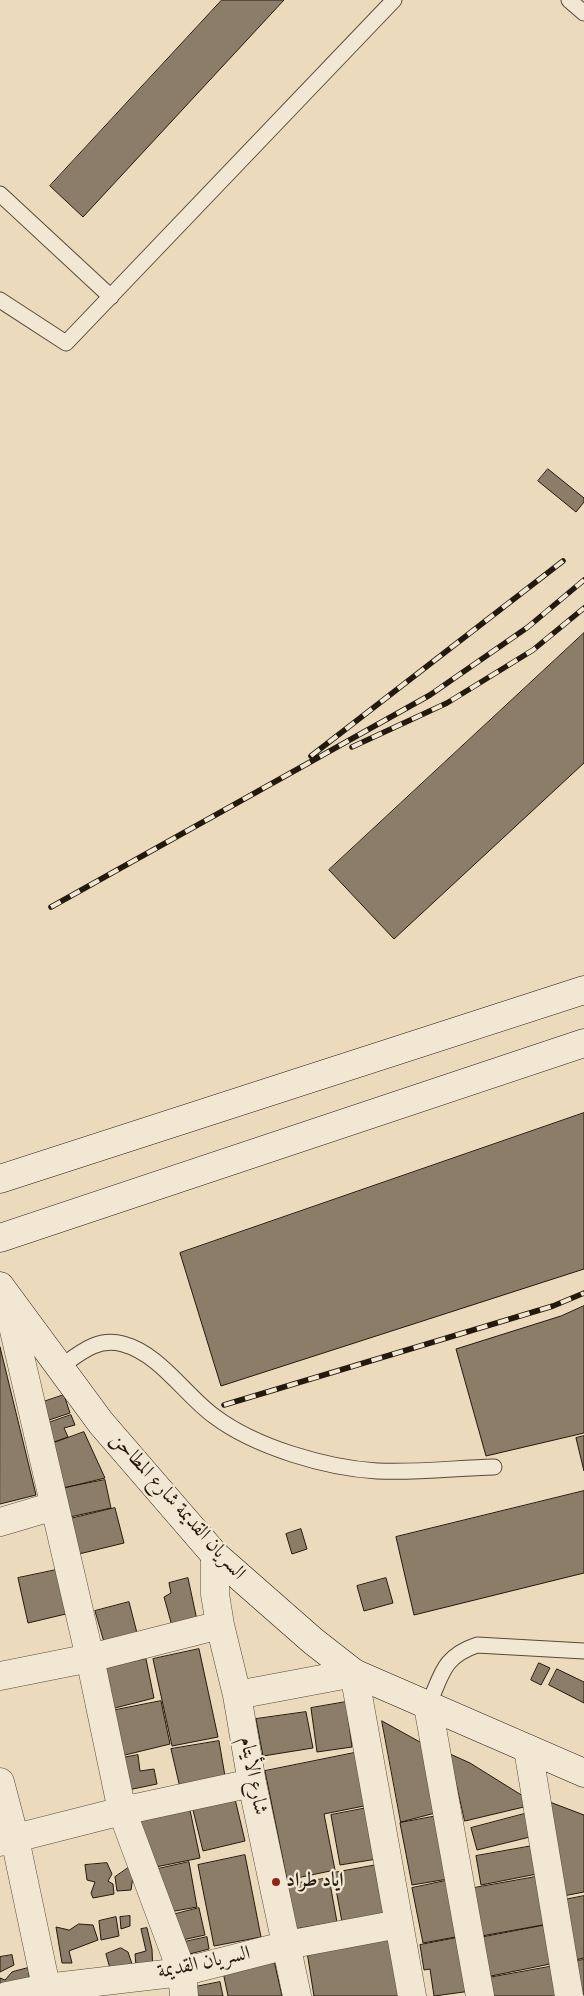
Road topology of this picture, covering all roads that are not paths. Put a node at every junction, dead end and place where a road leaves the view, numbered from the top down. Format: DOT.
graph roads {
  1 [pos="394,0"];
  2 [pos="569,0"];
  3 [pos="584,13"];
  4 [pos="0,194"];
  5 [pos="111,297"];
  6 [pos="0,300"];
  7 [pos="584,990"];
  8 [pos="584,1043"];
  9 [pos="0,1179"];
  10 [pos="0,1238"];
  11 [pos="3,1291"];
  12 [pos="59,1368"];
  13 [pos="494,1467"];
  14 [pos="54,1506"];
  15 [pos="0,1522"];
  16 [pos="215,1555"];
  17 [pos="220,1625"];
  18 [pos="584,1651"];
  19 [pos="90,1658"];
  20 [pos="354,1674"];
  21 [pos="0,1676"];
  22 [pos="237,1695"];
  23 [pos="428,1706"];
  24 [pos="528,1749"];
  25 [pos="584,1773"];
  26 [pos="0,1782"];
  27 [pos="252,1783"];
  28 [pos="122,1811"];
  29 [pos="7,1841"];
  30 [pos="400,1924"];
  31 [pos="287,1945"];
  32 [pos="183,1984"];
  33 [pos="47,1992"];
  34 [pos="7,1996"];
  35 [pos="297,1996"];
  36 [pos="412,1996"];
  37 [pos="480,1996"];
  38 [pos="569,1996"];
  1 -- 5 [label="lane"];
  2 -- 3 [label="lane"];
  4 -- 5 [label="lane"];
  5 -- 6 [label="lane"];
  7 -- 9 [label="street"];
  8 -- 10 [label="street"];
  11 -- 12 [label="street, السريان القديمة شارع المطاحن"];
  11 -- 14 [label="street"];
  12 -- 13 [label="lane"];
  12 -- 16 [label="street, السريان القديمة شارع المطاحن"];
  14 -- 15 [label="street"];
  14 -- 19 [label="street"];
  16 -- 17 [label="street, شارع الأيتام"];
  16 -- 20 [label="street, السريان القديمة شارع المطاحن"];
  17 -- 19 [label="street"];
  17 -- 22 [label="street, شارع الأيتام"];
  18 -- 23 [label="lane"];
  19 -- 21 [label="street"];
  19 -- 28 [label="street"];
  20 -- 22 [label="street"];
  20 -- 23 [label="street, السريان القديمة شارع المطاحن"];
  20 -- 30 [label="street"];
  22 -- 27 [label="street, شارع الأيتام"];
  23 -- 24 [label="street, السريان القديمة شارع المطاحن"];
  23 -- 37 [label="street"];
  24 -- 25 [label="street, السريان القديمة شارع المطاحن"];
  24 -- 38 [label="street"];
  26 -- 29 [label="street"];
  27 -- 28 [label="street"];
  27 -- 31 [label="street, شارع الأيتام"];
  28 -- 29 [label="street"];
  28 -- 32 [label="street"];
  29 -- 33 [label="street"];
  30 -- 31 [label="street, السريان القديمة"];
  30 -- 36 [label="street"];
  31 -- 32 [label="street, السريان القديمة"];
  31 -- 35 [label="street, شارع الأيتام"];
  32 -- 33 [label="street, السريان القديمة"];
  33 -- 34 [label="street, السريان القديمة"];
}
